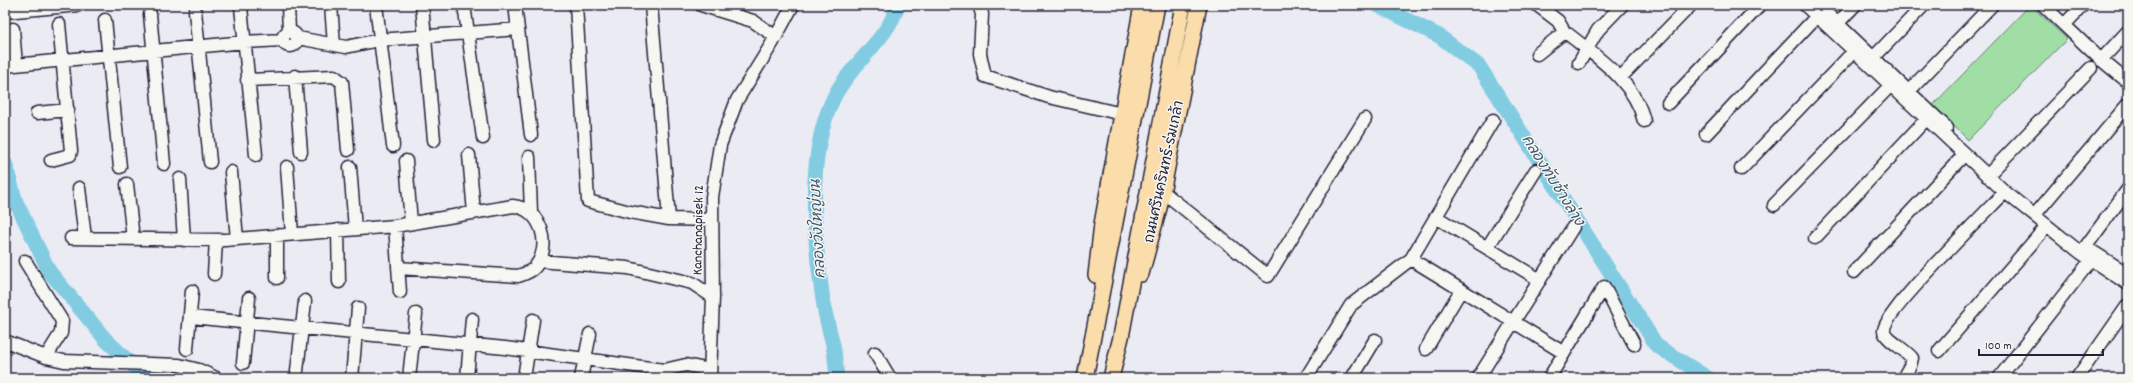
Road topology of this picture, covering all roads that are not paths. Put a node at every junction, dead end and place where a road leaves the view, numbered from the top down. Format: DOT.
graph roads {
  1 [pos="79,5"];
  2 [pos="288,5"];
  3 [pos="331,5"];
  4 [pos="376,5"];
  5 [pos="422,5"];
  6 [pos="464,5"];
  7 [pos="515,5"];
  8 [pos="576,5"];
  9 [pos="651,5"];
  10 [pos="701,5"];
  11 [pos="793,5"];
  12 [pos="979,5"];
  13 [pos="1157,5"];
  14 [pos="1183,5"];
  15 [pos="1199,5"];
  16 [pos="1537,5"];
  17 [pos="1622,5"];
  18 [pos="1691,5"];
  19 [pos="1760,5"];
  20 [pos="1806,5"];
  21 [pos="1855,5"];
  22 [pos="1924,5"];
  23 [pos="1992,5"];
  24 [pos="2043,5"];
  25 [pos="2082,5"];
  26 [pos="241,7"];
  27 [pos="1138,8"];
  28 [pos="195,11"];
  29 [pos="1818,11"];
  30 [pos="5,12"];
  31 [pos="150,14"];
  32 [pos="105,20"];
  33 [pos="1838,23"];
  34 [pos="59,24"];
  35 [pos="2064,25"];
  36 [pos="13,29"];
  37 [pos="517,29"];
  38 [pos="2128,31"];
  39 [pos="467,32"];
  40 [pos="1565,33"];
  41 [pos="425,36"];
  42 [pos="290,37"];
  43 [pos="776,37"];
  44 [pos="379,40"];
  45 [pos="244,42"];
  46 [pos="334,45"];
  47 [pos="199,46"];
  48 [pos="1857,47"];
  49 [pos="1586,48"];
  50 [pos="154,51"];
  51 [pos="1537,54"];
  52 [pos="108,56"];
  53 [pos="1874,57"];
  54 [pos="2101,60"];
  55 [pos="62,61"];
  56 [pos="1579,63"];
  57 [pos="9,66"];
  58 [pos="2091,68"];
  59 [pos="295,76"];
  60 [pos="1620,78"];
  61 [pos="248,80"];
  62 [pos="2128,82"];
  63 [pos="1890,86"];
  64 [pos="1908,92"];
  65 [pos="1668,103"];
  66 [pos="2128,104"];
  67 [pos="68,110"];
  68 [pos="36,113"];
  69 [pos="1122,114"];
  70 [pos="1929,116"];
  71 [pos="1365,119"];
  72 [pos="1493,120"];
  73 [pos="1644,122"];
  74 [pos="1706,134"];
  75 [pos="531,135"];
  76 [pos="483,138"];
  77 [pos="434,140"];
  78 [pos="393,146"];
  79 [pos="348,150"];
  80 [pos="301,152"];
  81 [pos="256,155"];
  82 [pos="469,155"];
  83 [pos="1964,155"];
  84 [pos="528,157"];
  85 [pos="51,160"];
  86 [pos="406,161"];
  87 [pos="210,162"];
  88 [pos="164,164"];
  89 [pos="120,167"];
  90 [pos="287,167"];
  91 [pos="350,167"];
  92 [pos="1741,169"];
  93 [pos="1536,170"];
  94 [pos="231,172"];
  95 [pos="1990,173"];
  96 [pos="180,179"];
  97 [pos="127,184"];
  98 [pos="80,188"];
  99 [pos="2128,189"];
  100 [pos="1162,191"];
  101 [pos="2005,192"];
  102 [pos="1774,206"];
  103 [pos="2038,211"];
  104 [pos="474,213"];
  105 [pos="531,213"];
  106 [pos="1436,217"];
  107 [pos="669,219"];
  108 [pos="712,220"];
  109 [pos="411,224"];
  110 [pos="395,226"];
  111 [pos="1573,227"];
  112 [pos="2046,227"];
  113 [pos="355,229"];
  114 [pos="338,230"];
  115 [pos="292,234"];
  116 [pos="277,235"];
  117 [pos="71,238"];
  118 [pos="85,238"];
  119 [pos="1815,238"];
  120 [pos="133,239"];
  121 [pos="236,239"];
  122 [pos="184,240"];
  123 [pos="216,240"];
  124 [pos="1488,248"];
  125 [pos="2086,253"];
  126 [pos="1411,259"];
  127 [pos="25,261"];
  128 [pos="539,261"];
  129 [pos="398,268"];
  130 [pos="1854,272"];
  131 [pos="214,274"];
  132 [pos="2128,274"];
  133 [pos="277,278"];
  134 [pos="1540,280"];
  135 [pos="339,282"];
  136 [pos="2128,284"];
  137 [pos="1461,290"];
  138 [pos="192,291"];
  139 [pos="400,292"];
  140 [pos="713,297"];
  141 [pos="249,298"];
  142 [pos="305,301"];
  143 [pos="2128,306"];
  144 [pos="358,308"];
  145 [pos="416,314"];
  146 [pos="191,317"];
  147 [pos="472,319"];
  148 [pos="533,320"];
  149 [pos="247,322"];
  150 [pos="1513,322"];
  151 [pos="302,328"];
  152 [pos="356,333"];
  153 [pos="590,334"];
  154 [pos="1121,337"];
  155 [pos="413,339"];
  156 [pos="1092,339"];
  157 [pos="1375,340"];
  158 [pos="5,341"];
  159 [pos="469,344"];
  160 [pos="1634,344"];
  161 [pos="187,348"];
  162 [pos="1426,348"];
  163 [pos="528,351"];
  164 [pos="1939,351"];
  165 [pos="875,353"];
  166 [pos="1564,353"];
  167 [pos="46,357"];
  168 [pos="585,359"];
  169 [pos="243,363"];
  170 [pos="297,371"];
  171 [pos="669,374"];
  172 [pos="710,374"];
  173 [pos="1480,375"];
  174 [pos="216,378"];
  175 [pos="352,378"];
  176 [pos="409,378"];
  177 [pos="467,378"];
  178 [pos="524,378"];
  179 [pos="581,378"];
  180 [pos="890,378"];
  181 [pos="1085,378"];
  182 [pos="1111,378"];
  183 [pos="1306,378"];
  184 [pos="1352,378"];
  185 [pos="1549,378"];
  186 [pos="1903,378"];
  187 [pos="1999,378"];
  188 [pos="2077,378"];
  1 -- 30 [label="street"];
  2 -- 42 [label="street"];
  3 -- 46 [label="street"];
  4 -- 44 [label="street"];
  5 -- 41 [label="street"];
  6 -- 39 [label="street"];
  7 -- 37 [label="street"];
  8 -- 107 [label="street"];
  9 -- 107 [label="street"];
  10 -- 43 [label="street"];
  11 -- 43 [label="street, Kanchanapisek 12"];
  12 -- 69 [label="street"];
  13 -- 156 [label="main road"];
  14 -- 154 [label="main road, ถนนศรีนครินทร์-ร่มเกล้า"];
  15 -- 100 [label="main road, ถนนศรีนครินทร์-ร่มเกล้า"];
  16 -- 40 [label="street"];
  17 -- 49 [label="street"];
  18 -- 60 [label="street"];
  19 -- 65 [label="street"];
  20 -- 29 [label="street"];
  21 -- 33 [label="street"];
  22 -- 53 [label="street"];
  23 -- 64 [label="street"];
  24 -- 35 [label="street"];
  25 -- 35 [label="street"];
  26 -- 45 [label="street"];
  27 -- 69 [label="main road"];
  28 -- 47 [label="street"];
  29 -- 33 [label="street"];
  29 -- 48 [label="street"];
  29 -- 74 [label="street"];
  31 -- 50 [label="street"];
  32 -- 52 [label="street"];
  33 -- 48 [label="street"];
  34 -- 55 [label="street"];
  35 -- 54 [label="street"];
  36 -- 57 [label="street"];
  37 -- 39 [label="street"];
  37 -- 75 [label="street"];
  38 -- 54 [label="street"];
  39 -- 41 [label="street"];
  39 -- 76 [label="street"];
  40 -- 49 [label="street"];
  40 -- 51 [label="street"];
  41 -- 44 [label="street"];
  41 -- 77 [label="street"];
  42 -- 45 [label="street"];
  42 -- 46 [label="street"];
  43 -- 108 [label="street, Kanchanapisek 12"];
  44 -- 46 [label="street"];
  44 -- 78 [label="street"];
  45 -- 47 [label="street"];
  45 -- 61 [label="street"];
  47 -- 50 [label="street"];
  47 -- 87 [label="street"];
  48 -- 53 [label="street"];
  48 -- 63 [label="street"];
  48 -- 92 [label="street"];
  49 -- 56 [label="street"];
  49 -- 60 [label="street"];
  50 -- 52 [label="street"];
  50 -- 88 [label="street"];
  52 -- 55 [label="street"];
  52 -- 89 [label="street"];
  53 -- 64 [label="street"];
  54 -- 62 [label="street"];
  55 -- 57 [label="street"];
  55 -- 67 [label="street"];
  58 -- 95 [label="street"];
  59 -- 61 [label="street"];
  59 -- 79 [label="street"];
  59 -- 80 [label="street"];
  60 -- 73 [label="street"];
  61 -- 81 [label="street"];
  63 -- 70 [label="street"];
  63 -- 102 [label="street"];
  64 -- 70 [label="street"];
  66 -- 103 [label="street"];
  67 -- 68 [label="street"];
  67 -- 85 [label="street"];
  69 -- 156 [label="main road"];
  70 -- 83 [label="street"];
  70 -- 95 [label="street"];
  70 -- 119 [label="street"];
  71 -- 100 [label="street"];
  72 -- 106 [label="street"];
  82 -- 104 [label="street"];
  83 -- 95 [label="street"];
  83 -- 130 [label="street"];
  84 -- 105 [label="street"];
  86 -- 109 [label="street"];
  90 -- 115 [label="street"];
  91 -- 113 [label="street"];
  93 -- 124 [label="street"];
  94 -- 121 [label="street"];
  95 -- 101 [label="street"];
  95 -- 103 [label="street"];
  96 -- 122 [label="street"];
  97 -- 120 [label="street"];
  98 -- 118 [label="street"];
  99 -- 125 [label="street"];
  100 -- 154 [label="main road, ถนนศรีนครินทร์-ร่มเกล้า"];
  101 -- 112 [label="street"];
  101 -- 186 [label="street"];
  103 -- 125 [label="street"];
  104 -- 105 [label="street"];
  104 -- 109 [label="street"];
  105 -- 128 [label="street"];
  106 -- 124 [label="street"];
  106 -- 126 [label="street"];
  107 -- 108 [label="street"];
  108 -- 140 [label="street, Kanchanapisek 12"];
  109 -- 110 [label="street"];
  110 -- 113 [label="street"];
  110 -- 129 [label="street"];
  111 -- 134 [label="street"];
  112 -- 125 [label="street"];
  112 -- 164 [label="street"];
  113 -- 114 [label="street"];
  114 -- 115 [label="street"];
  114 -- 135 [label="street"];
  115 -- 116 [label="street"];
  116 -- 121 [label="street"];
  116 -- 133 [label="street"];
  117 -- 118 [label="street"];
  118 -- 120 [label="street"];
  120 -- 122 [label="street"];
  121 -- 123 [label="street"];
  122 -- 123 [label="street"];
  123 -- 131 [label="street"];
  124 -- 134 [label="street"];
  125 -- 132 [label="street"];
  125 -- 136 [label="street"];
  125 -- 187 [label="street"];
  126 -- 137 [label="street"];
  126 -- 183 [label="street"];
  127 -- 167 [label="street"];
  128 -- 129 [label="street"];
  128 -- 140 [label="street"];
  129 -- 139 [label="street"];
  134 -- 150 [label="street"];
  137 -- 150 [label="street"];
  137 -- 162 [label="street"];
  138 -- 146 [label="street"];
  140 -- 172 [label="street, Kanchanapisek 12"];
  141 -- 149 [label="street"];
  142 -- 151 [label="street"];
  143 -- 188 [label="street"];
  144 -- 152 [label="street"];
  145 -- 155 [label="street"];
  146 -- 149 [label="street"];
  146 -- 161 [label="street"];
  147 -- 159 [label="street"];
  148 -- 163 [label="street"];
  149 -- 151 [label="street"];
  149 -- 169 [label="street"];
  150 -- 166 [label="street"];
  150 -- 173 [label="street"];
  151 -- 152 [label="street"];
  151 -- 170 [label="street"];
  152 -- 155 [label="street"];
  152 -- 175 [label="street"];
  153 -- 168 [label="street"];
  154 -- 182 [label="main road, ถนนศรีนครินทร์-ร่มเกล้า"];
  155 -- 159 [label="street"];
  155 -- 176 [label="street"];
  156 -- 181 [label="main road"];
  157 -- 184 [label="street"];
  158 -- 167 [label="street"];
  159 -- 163 [label="street"];
  159 -- 177 [label="street"];
  160 -- 166 [label="street"];
  163 -- 168 [label="street"];
  163 -- 178 [label="street"];
  165 -- 180 [label="street"];
  166 -- 185 [label="street"];
  167 -- 174 [label="street"];
  168 -- 171 [label="street"];
  168 -- 179 [label="street"];
  171 -- 172 [label="street"];
}
